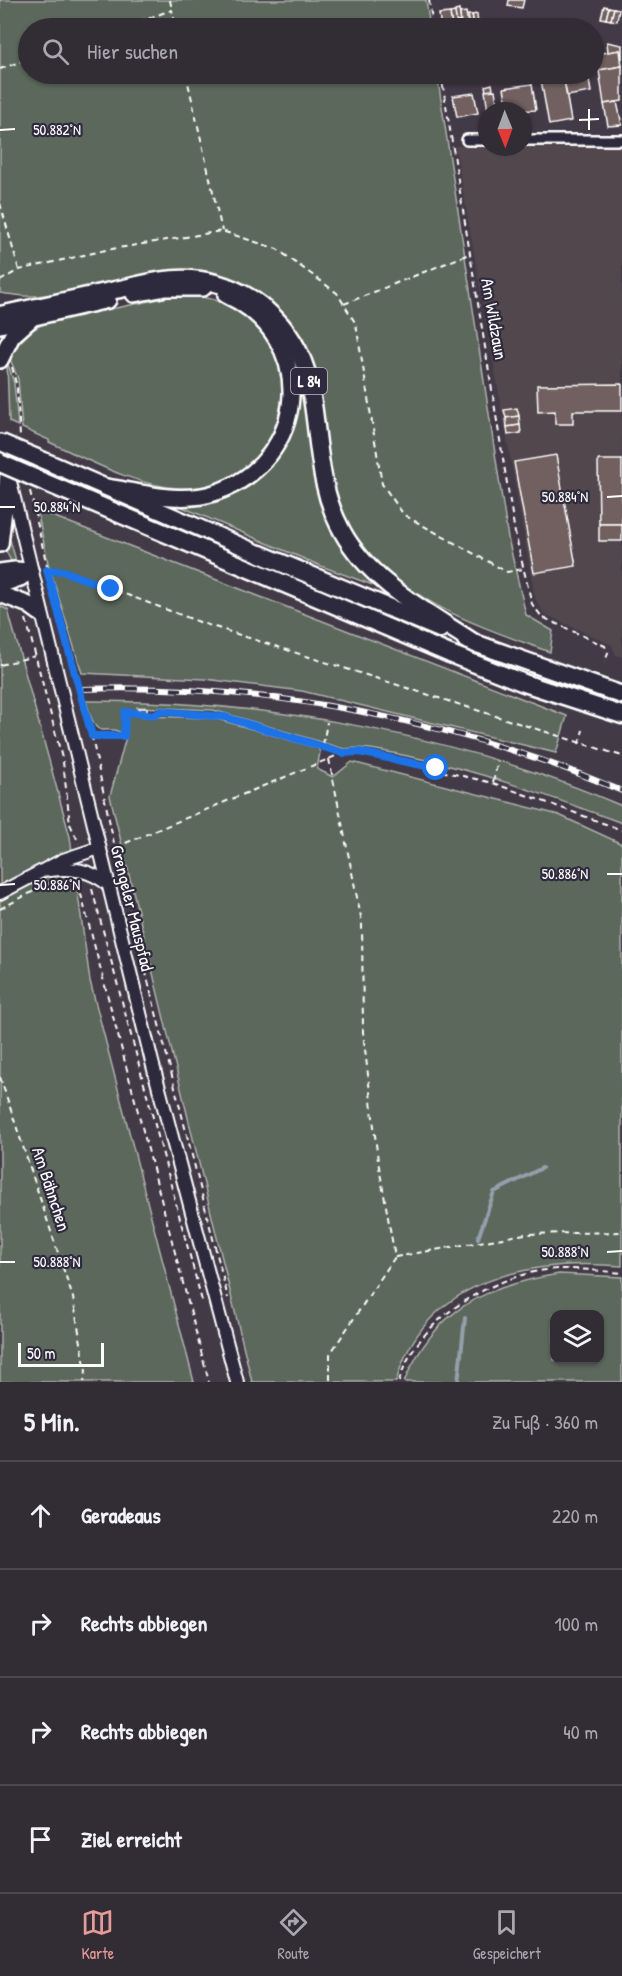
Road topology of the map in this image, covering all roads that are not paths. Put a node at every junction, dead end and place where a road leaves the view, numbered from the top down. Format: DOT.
graph roads {
  1 [pos="467,140"];
  2 [pos="478,140"];
  3 [pos="532,140"];
  4 [pos="622,140"];
  5 [pos="0,301"];
  6 [pos="35,312"];
  7 [pos="0,315"];
  8 [pos="0,325"];
  9 [pos="2,356"];
  10 [pos="0,442"];
  11 [pos="4,468"];
  12 [pos="106,487"];
  13 [pos="0,544"];
  14 [pos="260,554"];
  15 [pos="30,571"];
  16 [pos="0,572"];
  17 [pos="0,585"];
  18 [pos="0,594"];
  19 [pos="40,614"];
  20 [pos="476,644"];
  21 [pos="622,695"];
  22 [pos="622,715"];
  23 [pos="99,848"];
  24 [pos="39,872"];
  25 [pos="108,884"];
  26 [pos="0,893"];
  27 [pos="237,1382"];
  1 -- 2 [label="street"];
  3 -- 4 [label="street"];
  5 -- 6 [label="highway, L 84"];
  6 -- 7 [label="highway, L 84"];
  6 -- 8 [label="highway, L 84"];
  6 -- 9 [label="highway, L 84"];
  6 -- 12 [label="highway, L 84"];
  6 -- 20 [label="highway, L 84"];
  10 -- 11 [label="main road, Grengeler Mauspfad"];
  10 -- 12 [label="highway, L 84, bridge"];
  11 -- 13 [label="highway"];
  11 -- 15 [label="main road, Grengeler Mauspfad"];
  11 -- 22 [label="highway, bridge"];
  12 -- 14 [label="highway, L 84"];
  14 -- 20 [label="highway, L 84"];
  15 -- 16 [label="highway"];
  15 -- 17 [label="highway"];
  15 -- 19 [label="main road, Grengeler Mauspfad"];
  18 -- 19 [label="highway"];
  19 -- 23 [label="main road, Grengeler Mauspfad"];
  20 -- 21 [label="highway, L 84"];
  23 -- 24 [label="main road"];
  23 -- 25 [label="main road, Grengeler Mauspfad"];
  24 -- 25 [label="main road"];
  24 -- 26 [label="main road"];
  25 -- 27 [label="main road, Grengeler Mauspfad"];
}
